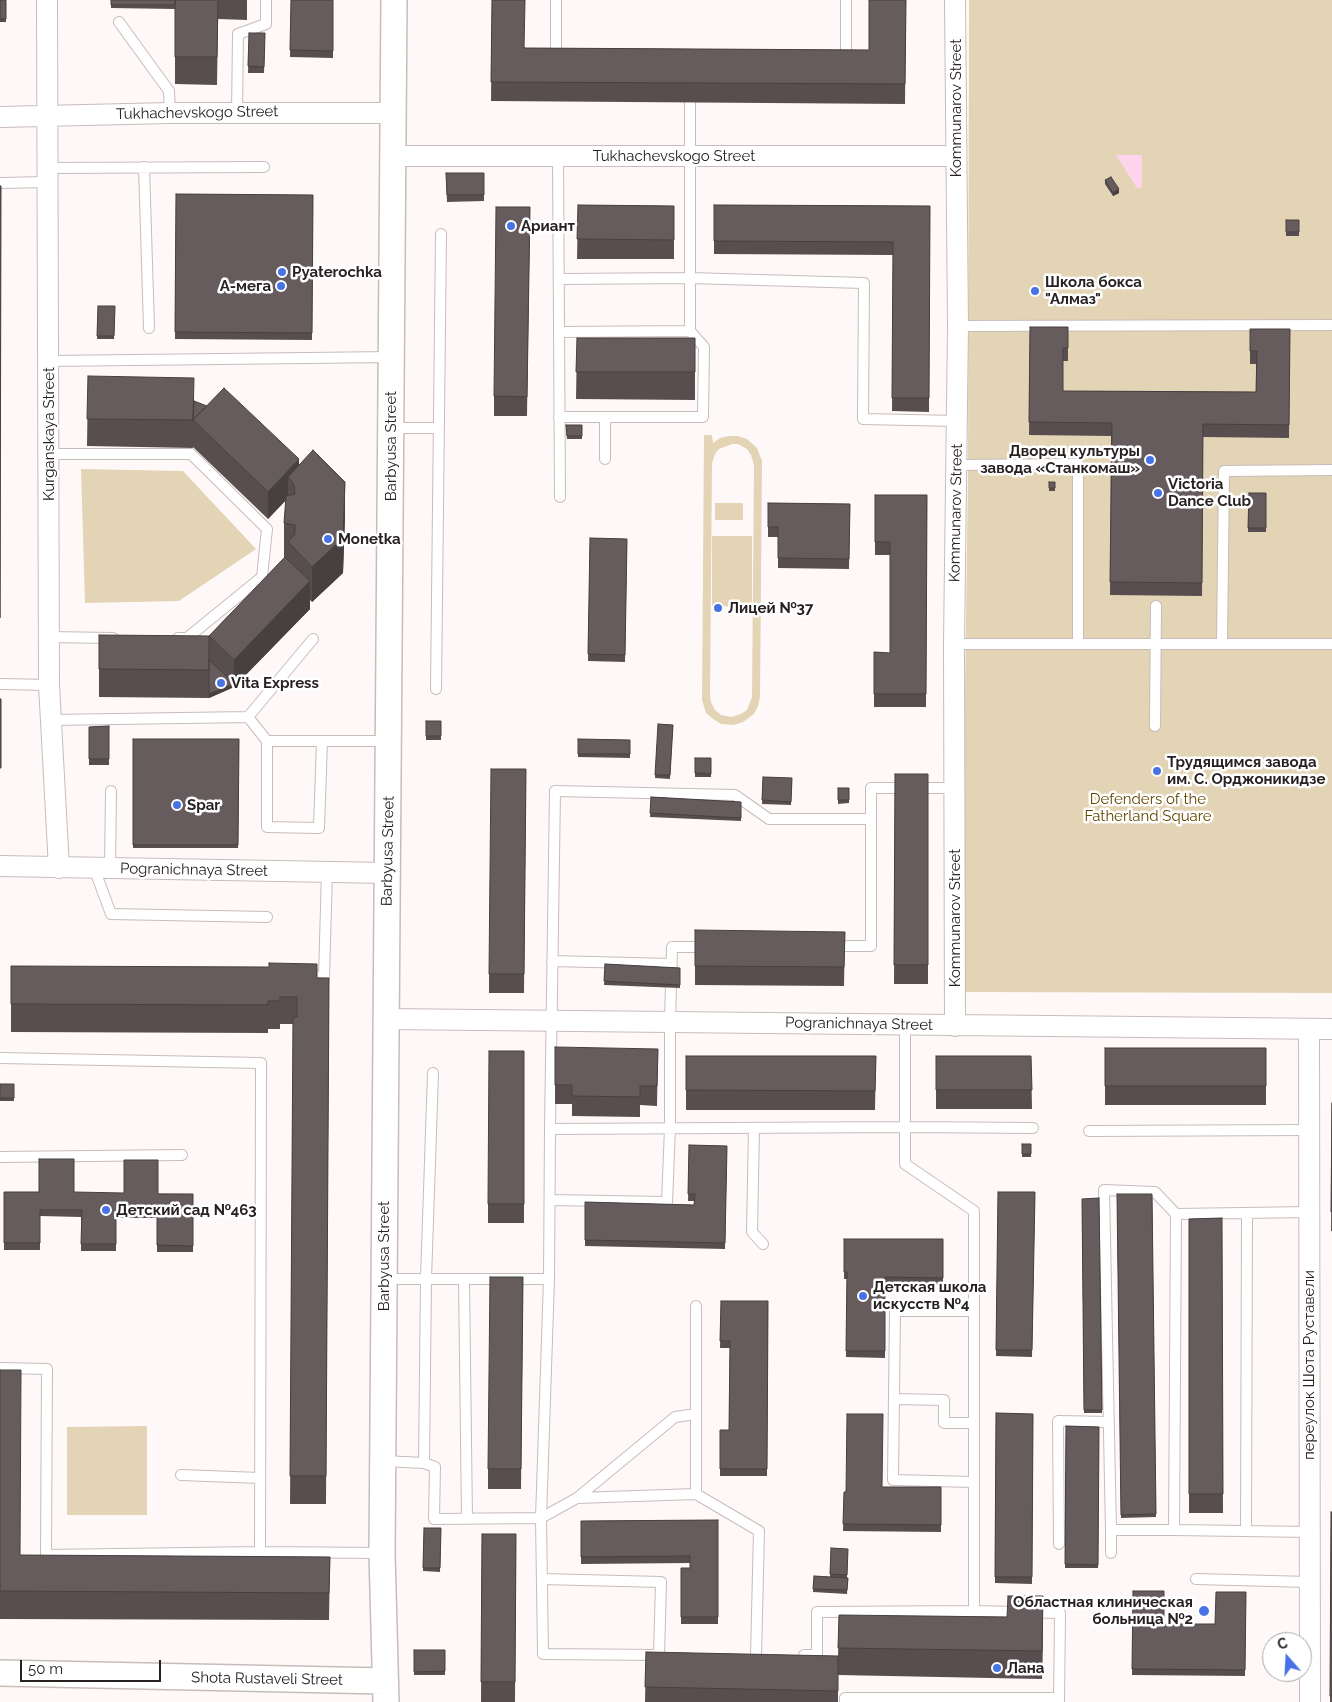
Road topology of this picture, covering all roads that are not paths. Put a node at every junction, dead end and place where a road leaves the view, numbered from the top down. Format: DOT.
graph roads {
  1 [pos="46,0"];
  2 [pos="266,0"];
  3 [pos="394,0"];
  4 [pos="556,0"];
  5 [pos="846,0"];
  6 [pos="955,0"];
  7 [pos="119,22"];
  8 [pos="575,55"];
  9 [pos="836,59"];
  10 [pos="690,102"];
  11 [pos="237,112"];
  12 [pos="170,113"];
  13 [pos="394,113"];
  14 [pos="0,116"];
  15 [pos="47,116"];
  16 [pos="393,156"];
  17 [pos="558,156"];
  18 [pos="690,156"];
  19 [pos="955,156"];
  20 [pos="144,167"];
  21 [pos="264,167"];
  22 [pos="48,175"];
  23 [pos="0,182"];
  24 [pos="441,234"];
  25 [pos="559,278"];
  26 [pos="690,278"];
  27 [pos="958,326"];
  28 [pos="1332,326"];
  29 [pos="149,328"];
  30 [pos="559,332"];
  31 [pos="690,332"];
  32 [pos="392,357"];
  33 [pos="48,361"];
  34 [pos="559,417"];
  35 [pos="605,418"];
  36 [pos="957,421"];
  37 [pos="391,428"];
  38 [pos="439,428"];
  39 [pos="49,454"];
  40 [pos="605,459"];
  41 [pos="957,465"];
  42 [pos="1332,470"];
  43 [pos="560,497"];
  44 [pos="1156,606"];
  45 [pos="49,637"];
  46 [pos="128,638"];
  47 [pos="168,638"];
  48 [pos="314,640"];
  49 [pos="954,644"];
  50 [pos="1078,644"];
  51 [pos="1156,644"];
  52 [pos="1222,644"];
  53 [pos="1332,644"];
  54 [pos="0,684"];
  55 [pos="50,686"];
  56 [pos="436,689"];
  57 [pos="248,717"];
  58 [pos="51,720"];
  59 [pos="1155,726"];
  60 [pos="267,740"];
  61 [pos="322,741"];
  62 [pos="389,741"];
  63 [pos="954,788"];
  64 [pos="111,791"];
  65 [pos="871,819"];
  66 [pos="0,866"];
  67 [pos="59,868"];
  68 [pos="102,868"];
  69 [pos="327,872"];
  70 [pos="388,873"];
  71 [pos="268,916"];
  72 [pos="821,946"];
  73 [pos="722,947"];
  74 [pos="552,962"];
  75 [pos="672,964"];
  76 [pos="294,976"];
  77 [pos="386,1020"];
  78 [pos="551,1021"];
  79 [pos="670,1022"];
  80 [pos="905,1025"];
  81 [pos="955,1026"];
  82 [pos="1309,1029"];
  83 [pos="1332,1029"];
  84 [pos="0,1058"];
  85 [pos="433,1073"];
  86 [pos="906,1126"];
  87 [pos="670,1128"];
  88 [pos="754,1128"];
  89 [pos="1033,1128"];
  90 [pos="550,1129"];
  91 [pos="1309,1130"];
  92 [pos="1089,1131"];
  93 [pos="182,1155"];
  94 [pos="0,1157"];
  95 [pos="550,1200"];
  96 [pos="1309,1212"];
  97 [pos="1247,1213"];
  98 [pos="1176,1214"];
  99 [pos="763,1244"];
  100 [pos="384,1278"];
  101 [pos="549,1278"];
  102 [pos="426,1279"];
  103 [pos="464,1279"];
  104 [pos="696,1306"];
  105 [pos="974,1311"];
  106 [pos="0,1368"];
  107 [pos="894,1399"];
  108 [pos="696,1414"];
  109 [pos="1108,1422"];
  110 [pos="974,1423"];
  111 [pos="383,1462"];
  112 [pos="424,1463"];
  113 [pos="181,1475"];
  114 [pos="260,1478"];
  115 [pos="974,1482"];
  116 [pos="696,1494"];
  117 [pos="577,1498"];
  118 [pos="541,1518"];
  119 [pos="467,1519"];
  120 [pos="1111,1530"];
  121 [pos="1174,1530"];
  122 [pos="1246,1531"];
  123 [pos="1310,1532"];
  124 [pos="1059,1544"];
  125 [pos="260,1552"];
  126 [pos="382,1553"];
  127 [pos="1111,1553"];
  128 [pos="542,1579"];
  129 [pos="1196,1579"];
  130 [pos="1309,1582"];
  131 [pos="974,1611"];
  132 [pos="755,1656"];
  133 [pos="791,1656"];
  134 [pos="0,1672"];
  135 [pos="385,1692"];
  136 [pos="1059,1700"];
  137 [pos="844,1702"];
  138 [pos="1310,1702"];
  1 -- 15 [label="street, Kurganskaya Street"];
  2 -- 11 [label="lane"];
  3 -- 13 [label="street, Barbyusa Street"];
  4 -- 8 [label="lane"];
  5 -- 9 [label="lane"];
  6 -- 19 [label="street, Kommunarov Street"];
  7 -- 12 [label="lane"];
  10 -- 18 [label="lane"];
  11 -- 12 [label="street, Tukhachevskogo Street"];
  11 -- 13 [label="street, Tukhachevskogo Street"];
  12 -- 15 [label="street, Tukhachevskogo Street"];
  13 -- 16 [label="street, Barbyusa Street"];
  14 -- 15 [label="street, Tukhachevskogo Street"];
  15 -- 22 [label="street, Kurganskaya Street"];
  16 -- 17 [label="street, Tukhachevskogo Street"];
  16 -- 32 [label="street, Barbyusa Street"];
  17 -- 18 [label="street, Tukhachevskogo Street"];
  17 -- 25 [label="lane"];
  18 -- 19 [label="street, Tukhachevskogo Street"];
  18 -- 26 [label="lane"];
  19 -- 27 [label="street, Kommunarov Street"];
  20 -- 21 [label="lane"];
  20 -- 22 [label="lane"];
  20 -- 29 [label="lane"];
  22 -- 23 [label="lane"];
  22 -- 33 [label="street, Kurganskaya Street"];
  24 -- 38 [label="lane"];
  25 -- 26 [label="lane"];
  25 -- 30 [label="lane"];
  26 -- 31 [label="lane"];
  26 -- 36 [label="lane"];
  27 -- 28 [label="lane"];
  27 -- 36 [label="street, Kommunarov Street"];
  30 -- 31 [label="lane"];
  30 -- 34 [label="lane"];
  31 -- 35 [label="lane"];
  32 -- 33 [label="lane"];
  32 -- 37 [label="street, Barbyusa Street"];
  33 -- 39 [label="street, Kurganskaya Street"];
  34 -- 35 [label="lane"];
  34 -- 43 [label="lane"];
  35 -- 40 [label="lane"];
  36 -- 41 [label="street, Kommunarov Street"];
  37 -- 38 [label="lane"];
  37 -- 62 [label="street, Barbyusa Street"];
  38 -- 56 [label="lane"];
  39 -- 45 [label="street, Kurganskaya Street"];
  39 -- 47 [label="lane"];
  41 -- 49 [label="street, Kommunarov Street"];
  41 -- 50 [label="lane"];
  42 -- 52 [label="lane"];
  44 -- 51 [label="lane"];
  45 -- 46 [label="lane"];
  45 -- 55 [label="street, Kurganskaya Street"];
  48 -- 57 [label="lane"];
  49 -- 50 [label="lane"];
  49 -- 63 [label="street, Kommunarov Street"];
  50 -- 51 [label="lane"];
  51 -- 52 [label="lane"];
  51 -- 59 [label="lane"];
  52 -- 53 [label="lane"];
  54 -- 55 [label="lane"];
  55 -- 58 [label="street, Kurganskaya Street"];
  57 -- 58 [label="lane"];
  57 -- 60 [label="lane"];
  58 -- 67 [label="street, Kurganskaya Street"];
  60 -- 61 [label="lane"];
  60 -- 61 [label="lane"];
  61 -- 62 [label="lane"];
  62 -- 70 [label="street, Barbyusa Street"];
  63 -- 65 [label="lane"];
  63 -- 81 [label="street, Kommunarov Street"];
  64 -- 68 [label="lane"];
  65 -- 72 [label="lane"];
  65 -- 74 [label="lane"];
  66 -- 67 [label="street, Pogranichnaya Street"];
  67 -- 68 [label="street, Pogranichnaya Street"];
  68 -- 69 [label="street, Pogranichnaya Street"];
  68 -- 71 [label="lane"];
  69 -- 70 [label="street, Pogranichnaya Street"];
  69 -- 76 [label="lane"];
  70 -- 77 [label="street, Barbyusa Street"];
  73 -- 75 [label="lane"];
  74 -- 75 [label="lane"];
  74 -- 78 [label="lane"];
  75 -- 79 [label="lane"];
  77 -- 78 [label="street, Pogranichnaya Street"];
  77 -- 100 [label="street, Barbyusa Street"];
  78 -- 79 [label="street, Pogranichnaya Street"];
  78 -- 90 [label="lane"];
  79 -- 80 [label="street, Pogranichnaya Street"];
  79 -- 87 [label="lane"];
  80 -- 81 [label="street, Pogranichnaya Street"];
  80 -- 86 [label="lane"];
  81 -- 82 [label="street, Pogranichnaya Street"];
  82 -- 83 [label="street, Pogranichnaya Street"];
  82 -- 91 [label="street, переулок Шота Руставели"];
  84 -- 114 [label="lane"];
  85 -- 102 [label="lane"];
  86 -- 88 [label="lane"];
  86 -- 89 [label="lane"];
  86 -- 105 [label="lane"];
  87 -- 88 [label="lane"];
  87 -- 90 [label="lane"];
  87 -- 95 [label="lane"];
  88 -- 99 [label="lane"];
  90 -- 95 [label="lane"];
  91 -- 92 [label="lane"];
  91 -- 96 [label="street, переулок Шота Руставели"];
  93 -- 94 [label="lane"];
  95 -- 101 [label="lane"];
  96 -- 97 [label="lane"];
  96 -- 123 [label="street, переулок Шота Руставели"];
  97 -- 98 [label="lane"];
  97 -- 122 [label="lane"];
  98 -- 109 [label="lane"];
  98 -- 121 [label="lane"];
  100 -- 102 [label="lane"];
  100 -- 111 [label="street, Barbyusa Street"];
  101 -- 103 [label="lane"];
  101 -- 118 [label="lane"];
  102 -- 103 [label="lane"];
  102 -- 112 [label="lane"];
  103 -- 119 [label="lane"];
  104 -- 108 [label="lane"];
  105 -- 107 [label="lane"];
  105 -- 110 [label="lane"];
  106 -- 125 [label="lane"];
  107 -- 110 [label="lane"];
  107 -- 115 [label="lane"];
  108 -- 116 [label="lane"];
  108 -- 117 [label="lane"];
  109 -- 120 [label="lane"];
  109 -- 124 [label="lane"];
  110 -- 115 [label="lane"];
  111 -- 112 [label="lane"];
  111 -- 126 [label="street, Barbyusa Street"];
  112 -- 119 [label="lane"];
  113 -- 114 [label="lane"];
  114 -- 125 [label="lane"];
  115 -- 131 [label="lane"];
  116 -- 117 [label="lane"];
  116 -- 132 [label="lane"];
  117 -- 118 [label="lane"];
  118 -- 119 [label="lane"];
  118 -- 128 [label="lane"];
  120 -- 121 [label="lane"];
  120 -- 127 [label="lane"];
  121 -- 122 [label="lane"];
  122 -- 123 [label="lane"];
  123 -- 130 [label="street, переулок Шота Руставели"];
  125 -- 126 [label="lane"];
  126 -- 135 [label="street, Barbyusa Street"];
  128 -- 128 [label="lane"];
  129 -- 130 [label="lane"];
  130 -- 138 [label="street, переулок Шота Руставели"];
  131 -- 133 [label="lane"];
  131 -- 136 [label="lane"];
  134 -- 135 [label="street, Shota Rustaveli Street"];
  136 -- 137 [label="lane"];
}
